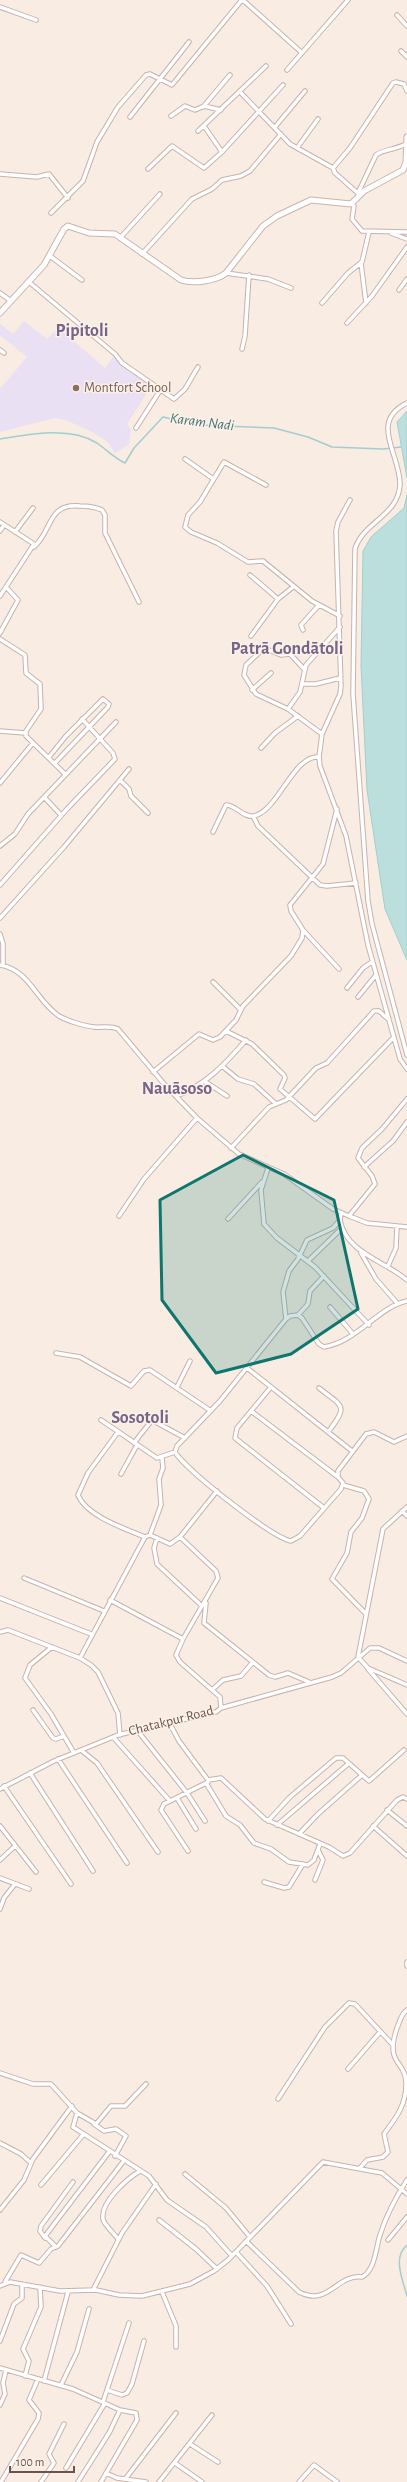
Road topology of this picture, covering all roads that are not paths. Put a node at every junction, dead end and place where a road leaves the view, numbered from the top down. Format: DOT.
graph roads {
  1 [pos="346,1"];
  2 [pos="0,7"];
  3 [pos="397,15"];
  4 [pos="36,20"];
  5 [pos="407,26"];
  6 [pos="189,42"];
  7 [pos="401,51"];
  8 [pos="301,52"];
  9 [pos="407,57"];
  10 [pos="266,66"];
  11 [pos="287,70"];
  12 [pos="230,75"];
  13 [pos="161,80"];
  14 [pos="406,83"];
  15 [pos="283,86"];
  16 [pos="306,91"];
  17 [pos="407,91"];
  18 [pos="241,92"];
  19 [pos="203,107"];
  20 [pos="220,110"];
  21 [pos="259,111"];
  22 [pos="171,116"];
  23 [pos="130,117"];
  24 [pos="318,119"];
  25 [pos="204,126"];
  26 [pos="275,127"];
  27 [pos="198,131"];
  28 [pos="281,134"];
  29 [pos="407,137"];
  30 [pos="406,144"];
  31 [pos="297,148"];
  32 [pos="222,152"];
  33 [pos="333,168"];
  34 [pos="148,169"];
  35 [pos="0,174"];
  36 [pos="160,194"];
  37 [pos="359,194"];
  38 [pos="68,198"];
  39 [pos="354,206"];
  40 [pos="51,213"];
  41 [pos="369,232"];
  42 [pos="389,232"];
  43 [pos="407,232"];
  44 [pos="120,238"];
  45 [pos="407,239"];
  46 [pos="407,247"];
  47 [pos="142,255"];
  48 [pos="50,256"];
  49 [pos="361,263"];
  50 [pos="226,273"];
  51 [pos="249,275"];
  52 [pos="407,279"];
  53 [pos="82,280"];
  54 [pos="29,282"];
  55 [pos="291,288"];
  56 [pos="399,290"];
  57 [pos="0,293"];
  58 [pos="11,301"];
  59 [pos="322,303"];
  60 [pos="366,303"];
  61 [pos="0,313"];
  62 [pos="347,323"];
  63 [pos="242,348"];
  64 [pos="0,350"];
  65 [pos="4,353"];
  66 [pos="198,368"];
  67 [pos="161,389"];
  68 [pos="407,403"];
  69 [pos="136,428"];
  70 [pos="185,459"];
  71 [pos="212,478"];
  72 [pos="266,485"];
  73 [pos="350,500"];
  74 [pos="33,508"];
  75 [pos="0,522"];
  76 [pos="4,525"];
  77 [pos="0,531"];
  78 [pos="14,532"];
  79 [pos="34,546"];
  80 [pos="250,575"];
  81 [pos="6,587"];
  82 [pos="293,587"];
  83 [pos="0,596"];
  84 [pos="278,599"];
  85 [pos="139,602"];
  86 [pos="319,605"];
  87 [pos="340,616"];
  88 [pos="340,627"];
  89 [pos="303,630"];
  90 [pos="0,633"];
  91 [pos="251,636"];
  92 [pos="0,639"];
  93 [pos="304,669"];
  94 [pos="271,673"];
  95 [pos="340,678"];
  96 [pos="303,684"];
  97 [pos="252,690"];
  98 [pos="288,708"];
  99 [pos="298,716"];
  100 [pos="82,719"];
  101 [pos="116,722"];
  102 [pos="90,728"];
  103 [pos="0,731"];
  104 [pos="25,733"];
  105 [pos="322,734"];
  106 [pos="100,738"];
  107 [pos="34,743"];
  108 [pos="261,748"];
  109 [pos="49,757"];
  110 [pos="318,757"];
  111 [pos="55,763"];
  112 [pos="129,769"];
  113 [pos="65,774"];
  114 [pos="120,780"];
  115 [pos="0,783"];
  116 [pos="44,797"];
  117 [pos="337,808"];
  118 [pos="148,812"];
  119 [pos="61,815"];
  120 [pos="253,816"];
  121 [pos="213,832"];
  122 [pos="0,846"];
  123 [pos="313,879"];
  124 [pos="356,883"];
  125 [pos="0,885"];
  126 [pos="0,918"];
  127 [pos="303,930"];
  128 [pos="0,934"];
  129 [pos="2,948"];
  130 [pos="372,962"];
  131 [pos="2,965"];
  132 [pos="339,969"];
  133 [pos="376,975"];
  134 [pos="213,982"];
  135 [pos="347,988"];
  136 [pos="358,997"];
  137 [pos="241,1010"];
  138 [pos="389,1019"];
  139 [pos="226,1031"];
  140 [pos="394,1037"];
  141 [pos="246,1040"];
  142 [pos="407,1055"];
  143 [pos="222,1066"];
  144 [pos="407,1069"];
  145 [pos="153,1072"];
  146 [pos="204,1081"];
  147 [pos="176,1096"];
  148 [pos="227,1096"];
  149 [pos="288,1098"];
  150 [pos="407,1099"];
  151 [pos="275,1103"];
  152 [pos="197,1118"];
  153 [pos="407,1122"];
  154 [pos="231,1148"];
  155 [pos="364,1167"];
  156 [pos="268,1168"];
  157 [pos="263,1181"];
  158 [pos="341,1213"];
  159 [pos="119,1216"];
  160 [pos="349,1216"];
  161 [pos="228,1219"];
  162 [pos="340,1220"];
  163 [pos="397,1227"];
  164 [pos="407,1227"];
  165 [pos="342,1228"];
  166 [pos="359,1250"];
  167 [pos="300,1254"];
  168 [pos="308,1261"];
  169 [pos="388,1266"];
  170 [pos="324,1276"];
  171 [pos="407,1280"];
  172 [pos="407,1301"];
  173 [pos="397,1303"];
  174 [pos="330,1307"];
  175 [pos="298,1315"];
  176 [pos="286,1319"];
  177 [pos="369,1325"];
  178 [pos="353,1334"];
  179 [pos="56,1353"];
  180 [pos="190,1361"];
  181 [pos="247,1368"];
  182 [pos="177,1387"];
  183 [pos="272,1387"];
  184 [pos="319,1388"];
  185 [pos="211,1411"];
  186 [pos="251,1411"];
  187 [pos="102,1420"];
  188 [pos="118,1432"];
  189 [pos="328,1432"];
  190 [pos="407,1436"];
  191 [pos="185,1438"];
  192 [pos="136,1444"];
  193 [pos="352,1451"];
  194 [pos="175,1452"];
  195 [pos="162,1458"];
  196 [pos="121,1474"];
  197 [pos="338,1477"];
  198 [pos="343,1485"];
  199 [pos="217,1491"];
  200 [pos="407,1507"];
  201 [pos="324,1508"];
  202 [pos="402,1511"];
  203 [pos="407,1516"];
  204 [pos="150,1535"];
  205 [pos="145,1537"];
  206 [pos="180,1537"];
  207 [pos="157,1538"];
  208 [pos="24,1578"];
  209 [pos="0,1598"];
  210 [pos="110,1600"];
  211 [pos="206,1600"];
  212 [pos="202,1606"];
  213 [pos="104,1611"];
  214 [pos="366,1614"];
  215 [pos="0,1632"];
  216 [pos="91,1634"];
  217 [pos="183,1639"];
  218 [pos="52,1647"];
  219 [pos="358,1657"];
  220 [pos="80,1658"];
  221 [pos="407,1660"];
  222 [pos="253,1662"];
  223 [pos="368,1668"];
  224 [pos="309,1682"];
  225 [pos="407,1685"];
  226 [pos="212,1690"];
  227 [pos="222,1708"];
  228 [pos="34,1710"];
  229 [pos="407,1714"];
  230 [pos="169,1722"];
  231 [pos="137,1730"];
  232 [pos="120,1735"];
  233 [pos="64,1736"];
  234 [pos="113,1737"];
  235 [pos="81,1750"];
  236 [pos="404,1750"];
  237 [pos="74,1752"];
  238 [pos="58,1759"];
  239 [pos="348,1764"];
  240 [pos="30,1773"];
  241 [pos="361,1776"];
  242 [pos="211,1781"];
  243 [pos="206,1783"];
  244 [pos="4,1786"];
  245 [pos="0,1789"];
  246 [pos="187,1793"];
  247 [pos="177,1798"];
  248 [pos="407,1799"];
  249 [pos="170,1801"];
  250 [pos="387,1810"];
  251 [pos="205,1821"];
  252 [pos="268,1821"];
  253 [pos="277,1825"];
  254 [pos="0,1826"];
  255 [pos="373,1826"];
  256 [pos="407,1826"];
  257 [pos="196,1829"];
  258 [pos="299,1834"];
  259 [pos="320,1844"];
  260 [pos="14,1846"];
  261 [pos="318,1850"];
  262 [pos="188,1851"];
  263 [pos="158,1852"];
  264 [pos="407,1856"];
  265 [pos="0,1860"];
  266 [pos="126,1863"];
  267 [pos="302,1864"];
  268 [pos="94,1871"];
  269 [pos="36,1872"];
  270 [pos="0,1878"];
  271 [pos="315,1880"];
  272 [pos="264,1882"];
  273 [pos="15,1884"];
  274 [pos="71,1884"];
  275 [pos="29,1889"];
  276 [pos="0,1909"];
  277 [pos="407,1962"];
  278 [pos="407,1966"];
  279 [pos="407,2010"];
  280 [pos="380,2032"];
  281 [pos="392,2044"];
  282 [pos="348,2069"];
  283 [pos="0,2073"];
  284 [pos="146,2084"];
  285 [pos="278,2099"];
  286 [pos="72,2106"];
  287 [pos="77,2113"];
  288 [pos="94,2124"];
  289 [pos="84,2135"];
  290 [pos="0,2143"];
  291 [pos="109,2152"];
  292 [pos="115,2156"];
  293 [pos="123,2162"];
  294 [pos="31,2163"];
  295 [pos="360,2168"];
  296 [pos="140,2171"];
  297 [pos="185,2174"];
  298 [pos="407,2180"];
  299 [pos="73,2182"];
  300 [pos="156,2184"];
  301 [pos="41,2185"];
  302 [pos="401,2189"];
  303 [pos="407,2194"];
  304 [pos="0,2210"];
  305 [pos="407,2217"];
  306 [pos="159,2220"];
  307 [pos="250,2237"];
  308 [pos="45,2238"];
  309 [pos="118,2239"];
  310 [pos="388,2240"];
  311 [pos="246,2241"];
  312 [pos="56,2247"];
  313 [pos="236,2252"];
  314 [pos="232,2256"];
  315 [pos="217,2269"];
  316 [pos="5,2282"];
  317 [pos="22,2284"];
  318 [pos="0,2286"];
  319 [pos="40,2287"];
  320 [pos="93,2290"];
  321 [pos="68,2292"];
  322 [pos="162,2292"];
  323 [pos="89,2310"];
  324 [pos="129,2323"];
  325 [pos="292,2324"];
  326 [pos="0,2341"];
  327 [pos="144,2342"];
  328 [pos="176,2347"];
  329 [pos="0,2368"];
  330 [pos="6,2370"];
  331 [pos="25,2376"];
  332 [pos="38,2379"];
  333 [pos="44,2381"];
  334 [pos="61,2385"];
  335 [pos="107,2390"];
  336 [pos="104,2402"];
  337 [pos="0,2405"];
  338 [pos="120,2410"];
  339 [pos="176,2413"];
  340 [pos="212,2415"];
  341 [pos="64,2424"];
  342 [pos="190,2444"];
  343 [pos="175,2462"];
  344 [pos="218,2462"];
  345 [pos="66,2468"];
  346 [pos="106,2473"];
  347 [pos="126,2478"];
  348 [pos="1,2482"];
  349 [pos="41,2482"];
  350 [pos="78,2482"];
  351 [pos="101,2482"];
  352 [pos="146,2482"];
  353 [pos="159,2482"];
  354 [pos="202,2482"];
  355 [pos="300,2482"];
  356 [pos="338,2482"];
  1 -- 8 [label="street"];
  2 -- 4 [label="street"];
  3 -- 5 [label="street"];
  6 -- 13 [label="street"];
  7 -- 9 [label="street"];
  8 -- 11 [label="street"];
  8 -- 13 [label="street"];
  10 -- 18 [label="street"];
  12 -- 19 [label="street"];
  13 -- 23 [label="street"];
  13 -- 38 [label="street"];
  14 -- 17 [label="street"];
  14 -- 33 [label="street"];
  15 -- 21 [label="street"];
  16 -- 26 [label="street"];
  18 -- 20 [label="street"];
  18 -- 21 [label="street"];
  19 -- 20 [label="street"];
  19 -- 22 [label="street"];
  20 -- 25 [label="street"];
  21 -- 26 [label="street"];
  21 -- 32 [label="street"];
  24 -- 31 [label="street"];
  25 -- 27 [label="street"];
  25 -- 32 [label="street"];
  26 -- 28 [label="street"];
  28 -- 31 [label="street"];
  28 -- 47 [label="street"];
  29 -- 30 [label="street"];
  30 -- 37 [label="street"];
  30 -- 37 [label="street"];
  31 -- 33 [label="street"];
  32 -- 34 [label="street"];
  33 -- 37 [label="street"];
  35 -- 38 [label="street"];
  36 -- 44 [label="street"];
  37 -- 50 [label="street"];
  38 -- 40 [label="street"];
  39 -- 41 [label="street"];
  41 -- 42 [label="street"];
  41 -- 49 [label="street"];
  42 -- 43 [label="street"];
  42 -- 45 [label="street"];
  44 -- 47 [label="street"];
  44 -- 48 [label="street"];
  46 -- 60 [label="street"];
  47 -- 50 [label="street"];
  48 -- 53 [label="street"];
  48 -- 54 [label="street"];
  49 -- 59 [label="street"];
  49 -- 60 [label="street"];
  50 -- 51 [label="street"];
  51 -- 55 [label="street"];
  51 -- 63 [label="street"];
  52 -- 56 [label="street"];
  54 -- 58 [label="street"];
  54 -- 67 [label="street"];
  57 -- 58 [label="street"];
  58 -- 61 [label="street"];
  60 -- 62 [label="street"];
  64 -- 65 [label="street"];
  66 -- 67 [label="street"];
  67 -- 69 [label="street"];
  68 -- 142 [label="street"];
  70 -- 71 [label="street"];
  71 -- 72 [label="street"];
  71 -- 82 [label="street"];
  73 -- 87 [label="street"];
  74 -- 78 [label="street"];
  75 -- 76 [label="street"];
  76 -- 77 [label="street"];
  76 -- 78 [label="street"];
  78 -- 79 [label="street"];
  79 -- 81 [label="street"];
  79 -- 85 [label="street"];
  80 -- 84 [label="street"];
  81 -- 83 [label="street"];
  81 -- 90 [label="street"];
  82 -- 84 [label="street"];
  82 -- 86 [label="street"];
  84 -- 91 [label="street"];
  86 -- 87 [label="street"];
  86 -- 89 [label="street"];
  87 -- 88 [label="street"];
  88 -- 93 [label="street"];
  88 -- 95 [label="street"];
  92 -- 104 [label="street"];
  93 -- 96 [label="street"];
  93 -- 97 [label="street"];
  94 -- 97 [label="street"];
  95 -- 96 [label="street"];
  95 -- 105 [label="street"];
  96 -- 98 [label="street"];
  97 -- 98 [label="street"];
  98 -- 99 [label="street"];
  99 -- 105 [label="street"];
  99 -- 108 [label="street"];
  100 -- 102 [label="street"];
  100 -- 102 [label="street"];
  100 -- 109 [label="street"];
  101 -- 106 [label="street"];
  102 -- 106 [label="street"];
  102 -- 111 [label="street"];
  103 -- 104 [label="street"];
  104 -- 107 [label="street"];
  105 -- 110 [label="street"];
  106 -- 113 [label="street"];
  106 -- 119 [label="street"];
  107 -- 109 [label="street"];
  107 -- 115 [label="street"];
  109 -- 111 [label="street"];
  110 -- 117 [label="street"];
  110 -- 120 [label="street"];
  111 -- 113 [label="street"];
  112 -- 114 [label="street"];
  113 -- 116 [label="street"];
  114 -- 118 [label="street"];
  114 -- 126 [label="street"];
  116 -- 119 [label="street"];
  116 -- 122 [label="street"];
  117 -- 123 [label="street"];
  117 -- 124 [label="street"];
  119 -- 125 [label="street"];
  120 -- 121 [label="street"];
  120 -- 123 [label="street"];
  123 -- 124 [label="street"];
  123 -- 127 [label="street"];
  124 -- 130 [label="street"];
  127 -- 132 [label="street"];
  127 -- 137 [label="street"];
  128 -- 129 [label="street"];
  129 -- 131 [label="street"];
  130 -- 133 [label="street"];
  130 -- 135 [label="street"];
  131 -- 145 [label="street"];
  133 -- 136 [label="street"];
  133 -- 138 [label="street"];
  134 -- 137 [label="street"];
  137 -- 139 [label="street"];
  138 -- 140 [label="street"];
  138 -- 149 [label="street"];
  139 -- 141 [label="street"];
  139 -- 145 [label="street"];
  140 -- 144 [label="street"];
  140 -- 149 [label="street"];
  141 -- 143 [label="street"];
  141 -- 149 [label="street"];
  143 -- 146 [label="street"];
  143 -- 151 [label="street"];
  145 -- 147 [label="street"];
  146 -- 147 [label="street"];
  146 -- 148 [label="street"];
  147 -- 152 [label="street"];
  149 -- 151 [label="street"];
  150 -- 155 [label="street"];
  151 -- 154 [label="street"];
  152 -- 154 [label="street"];
  152 -- 159 [label="street"];
  153 -- 155 [label="street"];
  154 -- 156 [label="street"];
  155 -- 160 [label="street"];
  156 -- 157 [label="street"];
  156 -- 158 [label="street"];
  157 -- 161 [label="street"];
  157 -- 167 [label="street"];
  158 -- 160 [label="street"];
  158 -- 162 [label="street"];
  160 -- 163 [label="street"];
  162 -- 165 [label="street"];
  162 -- 167 [label="street"];
  163 -- 164 [label="street"];
  163 -- 169 [label="street"];
  165 -- 166 [label="street"];
  165 -- 168 [label="street"];
  166 -- 169 [label="street"];
  166 -- 173 [label="street"];
  167 -- 168 [label="street"];
  167 -- 176 [label="street"];
  168 -- 170 [label="street"];
  169 -- 171 [label="street"];
  170 -- 175 [label="street"];
  170 -- 177 [label="street"];
  172 -- 173 [label="street"];
  173 -- 177 [label="street"];
  174 -- 178 [label="street"];
  175 -- 176 [label="street"];
  175 -- 178 [label="street"];
  176 -- 181 [label="street"];
  177 -- 178 [label="street"];
  179 -- 182 [label="street"];
  180 -- 182 [label="street"];
  181 -- 183 [label="street"];
  181 -- 185 [label="street"];
  182 -- 185 [label="street"];
  183 -- 186 [label="street"];
  183 -- 189 [label="street"];
  184 -- 189 [label="street"];
  185 -- 191 [label="street"];
  186 -- 197 [label="street"];
  186 -- 201 [label="street"];
  187 -- 188 [label="street"];
  188 -- 192 [label="street"];
  188 -- 205 [label="street"];
  189 -- 193 [label="street"];
  190 -- 193 [label="street"];
  191 -- 192 [label="street"];
  191 -- 194 [label="street"];
  192 -- 195 [label="street"];
  192 -- 196 [label="street"];
  193 -- 197 [label="street"];
  194 -- 195 [label="street"];
  194 -- 199 [label="street"];
  195 -- 204 [label="street"];
  197 -- 198 [label="street"];
  198 -- 201 [label="street"];
  198 -- 214 [label="street"];
  199 -- 201 [label="street"];
  199 -- 206 [label="street"];
  200 -- 202 [label="street"];
  202 -- 203 [label="street"];
  202 -- 214 [label="street"];
  204 -- 205 [label="street"];
  204 -- 207 [label="street"];
  205 -- 210 [label="street"];
  206 -- 207 [label="street"];
  206 -- 211 [label="street, Chatakpur Road"];
  207 -- 212 [label="street"];
  208 -- 213 [label="street"];
  209 -- 216 [label="street"];
  210 -- 213 [label="street"];
  210 -- 217 [label="street"];
  211 -- 212 [label="street, Chatakpur Road"];
  211 -- 222 [label="street"];
  212 -- 217 [label="street, Chatakpur Road"];
  213 -- 216 [label="street"];
  214 -- 219 [label="street"];
  215 -- 218 [label="street"];
  216 -- 220 [label="street"];
  217 -- 226 [label="street, Chatakpur Road"];
  218 -- 220 [label="street"];
  218 -- 233 [label="street"];
  219 -- 221 [label="street"];
  219 -- 223 [label="street"];
  219 -- 224 [label="street"];
  220 -- 232 [label="street"];
  222 -- 224 [label="street"];
  222 -- 226 [label="street"];
  223 -- 225 [label="street"];
  223 -- 229 [label="street"];
  224 -- 227 [label="street"];
  226 -- 227 [label="street, Chatakpur Road"];
  227 -- 230 [label="street, Chatakpur Road"];
  228 -- 233 [label="street"];
  230 -- 231 [label="street, Chatakpur Road"];
  230 -- 242 [label="street"];
  231 -- 232 [label="street, Chatakpur Road"];
  231 -- 246 [label="street"];
  232 -- 234 [label="street, Chatakpur Road"];
  233 -- 237 [label="street"];
  234 -- 235 [label="street, Chatakpur Road"];
  234 -- 249 [label="street"];
  235 -- 237 [label="street, Chatakpur Road"];
  235 -- 263 [label="street"];
  236 -- 241 [label="street"];
  237 -- 238 [label="street, Chatakpur Road"];
  238 -- 240 [label="street, Chatakpur Road"];
  238 -- 266 [label="street"];
  239 -- 241 [label="street"];
  239 -- 252 [label="street"];
  239 -- 253 [label="street"];
  240 -- 244 [label="street, Chatakpur Road"];
  240 -- 268 [label="street"];
  241 -- 258 [label="street"];
  242 -- 243 [label="street"];
  242 -- 252 [label="street"];
  243 -- 246 [label="street"];
  243 -- 267 [label="street"];
  244 -- 245 [label="street, Chatakpur Road"];
  244 -- 274 [label="street"];
  246 -- 247 [label="street"];
  246 -- 251 [label="street"];
  247 -- 249 [label="street"];
  247 -- 257 [label="street"];
  248 -- 250 [label="street"];
  249 -- 262 [label="street"];
  250 -- 255 [label="street"];
  250 -- 256 [label="street"];
  252 -- 253 [label="street"];
  253 -- 258 [label="street"];
  254 -- 260 [label="street"];
  255 -- 259 [label="street"];
  255 -- 264 [label="street"];
  258 -- 259 [label="street"];
  259 -- 261 [label="street"];
  260 -- 265 [label="street"];
  260 -- 269 [label="street"];
  261 -- 267 [label="street"];
  261 -- 271 [label="street"];
  267 -- 272 [label="street"];
  270 -- 273 [label="street"];
  273 -- 275 [label="street"];
  273 -- 276 [label="street"];
  277 -- 278 [label="street"];
  279 -- 281 [label="street"];
  280 -- 281 [label="street"];
  280 -- 282 [label="street"];
  280 -- 285 [label="street"];
  281 -- 295 [label="street"];
  283 -- 286 [label="street"];
  284 -- 288 [label="street"];
  286 -- 287 [label="street"];
  286 -- 294 [label="street"];
  287 -- 288 [label="street"];
  287 -- 289 [label="street"];
  288 -- 292 [label="street"];
  289 -- 291 [label="street"];
  289 -- 301 [label="street"];
  290 -- 294 [label="street"];
  291 -- 292 [label="street"];
  291 -- 308 [label="street"];
  292 -- 293 [label="street"];
  293 -- 296 [label="street"];
  293 -- 312 [label="street"];
  294 -- 304 [label="street"];
  295 -- 302 [label="street"];
  295 -- 307 [label="street"];
  296 -- 300 [label="street"];
  296 -- 309 [label="street"];
  297 -- 307 [label="street"];
  298 -- 302 [label="street"];
  299 -- 308 [label="street"];
  300 -- 309 [label="street"];
  300 -- 314 [label="street"];
  302 -- 303 [label="street"];
  302 -- 311 [label="street"];
  305 -- 310 [label="street"];
  306 -- 315 [label="street"];
  307 -- 311 [label="street"];
  308 -- 312 [label="street"];
  309 -- 320 [label="street"];
  311 -- 313 [label="street"];
  312 -- 316 [label="street"];
  313 -- 314 [label="street"];
  313 -- 325 [label="street"];
  314 -- 315 [label="street"];
  315 -- 322 [label="street"];
  316 -- 317 [label="street"];
  316 -- 318 [label="street"];
  317 -- 319 [label="street"];
  317 -- 326 [label="street"];
  319 -- 321 [label="street"];
  319 -- 331 [label="street"];
  320 -- 321 [label="street"];
  320 -- 322 [label="street"];
  321 -- 333 [label="street"];
  322 -- 328 [label="street"];
  323 -- 334 [label="street"];
  324 -- 335 [label="street"];
  327 -- 335 [label="street"];
  329 -- 330 [label="street"];
  330 -- 331 [label="street"];
  330 -- 337 [label="street"];
  331 -- 332 [label="street"];
  332 -- 333 [label="street"];
  332 -- 348 [label="street"];
  333 -- 334 [label="street"];
  334 -- 336 [label="street"];
  335 -- 336 [label="street"];
  336 -- 338 [label="street"];
  336 -- 345 [label="street"];
  338 -- 346 [label="street"];
  338 -- 350 [label="street"];
  339 -- 347 [label="street"];
  340 -- 342 [label="street"];
  341 -- 349 [label="street"];
  342 -- 343 [label="street"];
  342 -- 344 [label="street"];
  343 -- 353 [label="street"];
  343 -- 354 [label="street"];
  346 -- 347 [label="street"];
  346 -- 351 [label="street"];
  347 -- 352 [label="street"];
  355 -- 356 [label="street"];
}
